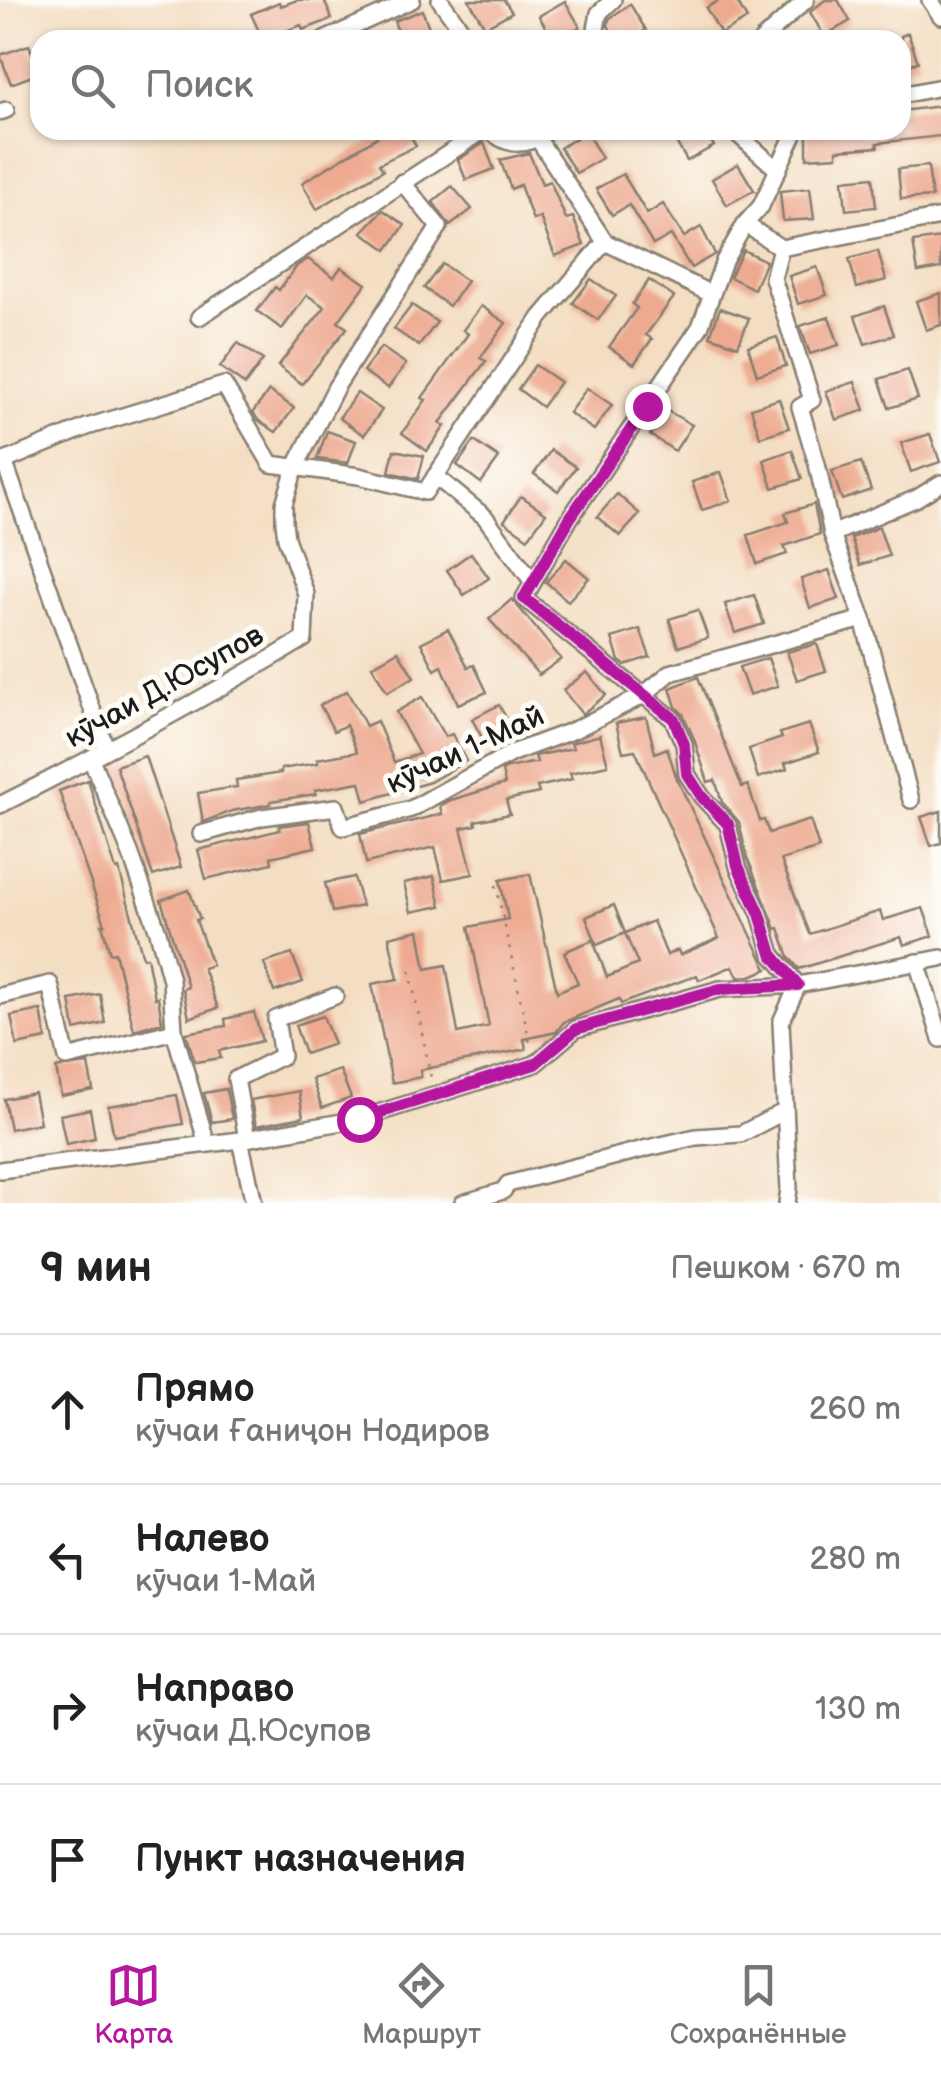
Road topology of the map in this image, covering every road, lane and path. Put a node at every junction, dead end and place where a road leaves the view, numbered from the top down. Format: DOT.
graph roads {
  1 [pos="412,0"];
  2 [pos="440,0"];
  3 [pos="613,0"];
  4 [pos="806,0"];
  5 [pos="930,0"];
  6 [pos="941,16"];
  7 [pos="346,30"];
  8 [pos="462,30"];
  9 [pos="596,30"];
  10 [pos="773,30"];
  11 [pos="941,87"];
  12 [pos="911,93"];
  13 [pos="471,140"];
  14 [pos="505,140"];
  15 [pos="530,140"];
  16 [pos="546,140"];
  17 [pos="744,140"];
  18 [pos="792,140"];
  19 [pos="778,170"];
  20 [pos="402,182"];
  21 [pos="941,217"];
  22 [pos="745,224"];
  23 [pos="606,242"];
  24 [pos="781,248"];
  25 [pos="709,293"];
  26 [pos="199,317"];
  27 [pos="2,462"];
  28 [pos="295,468"];
  29 [pos="435,476"];
  30 [pos="941,484"];
  31 [pos="832,534"];
  32 [pos="533,582"];
  33 [pos="862,620"];
  34 [pos="642,696"];
  35 [pos="106,748"];
  36 [pos="92,759"];
  37 [pos="911,800"];
  38 [pos="0,805"];
  39 [pos="201,834"];
  40 [pos="496,885"];
  41 [pos="941,958"];
  42 [pos="917,962"];
  43 [pos="410,971"];
  44 [pos="798,985"];
  45 [pos="0,996"];
  46 [pos="335,996"];
  47 [pos="174,1031"];
  48 [pos="941,1039"];
  49 [pos="535,1064"];
  50 [pos="434,1094"];
  51 [pos="785,1112"];
  52 [pos="243,1140"];
  53 [pos="206,1144"];
  54 [pos="0,1170"];
  55 [pos="508,1184"];
  56 [pos="254,1203"];
  57 [pos="463,1203"];
  58 [pos="512,1203"];
  59 [pos="787,1203"];
  1 -- 7 [label="street"];
  2 -- 8 [label="street"];
  3 -- 9 [label="street"];
  4 -- 10 [label="street"];
  5 -- 6 [label="street"];
  11 -- 12 [label="street"];
  13 -- 20 [label="street"];
  14 -- 15 [label="street"];
  16 -- 23 [label="street"];
  17 -- 19 [label="street"];
  18 -- 19 [label="street"];
  19 -- 22 [label="street"];
  20 -- 26 [label="street"];
  20 -- 28 [label="street, кӯчаи Д.Юсупов"];
  21 -- 24 [label="street"];
  22 -- 24 [label="street"];
  22 -- 25 [label="street"];
  23 -- 25 [label="street"];
  23 -- 29 [label="street"];
  24 -- 31 [label="street"];
  25 -- 32 [label="street"];
  27 -- 28 [label="street"];
  27 -- 35 [label="street"];
  28 -- 29 [label="street"];
  28 -- 35 [label="street, кӯчаи Д.Юсупов"];
  29 -- 32 [label="street"];
  30 -- 31 [label="street"];
  31 -- 33 [label="street"];
  32 -- 34 [label="street"];
  33 -- 34 [label="street, кӯчаи 1-Май"];
  33 -- 37 [label="street"];
  34 -- 39 [label="street, кӯчаи 1-Май"];
  34 -- 44 [label="street"];
  35 -- 36 [label="street, кӯчаи Д.Юсупов"];
  36 -- 38 [label="street, кӯчаи Д.Юсупов"];
  36 -- 47 [label="street"];
  40 -- 49 [label="path"];
  41 -- 42 [label="street"];
  42 -- 44 [label="street"];
  42 -- 48 [label="street"];
  43 -- 50 [label="path"];
  44 -- 49 [label="street"];
  44 -- 51 [label="street"];
  45 -- 47 [label="street"];
  46 -- 52 [label="street"];
  47 -- 53 [label="street"];
  49 -- 50 [label="street"];
  50 -- 52 [label="street"];
  51 -- 55 [label="street"];
  51 -- 59 [label="street"];
  52 -- 53 [label="street"];
  52 -- 56 [label="street"];
  53 -- 54 [label="street"];
  55 -- 57 [label="street"];
  55 -- 58 [label="street"];
}
